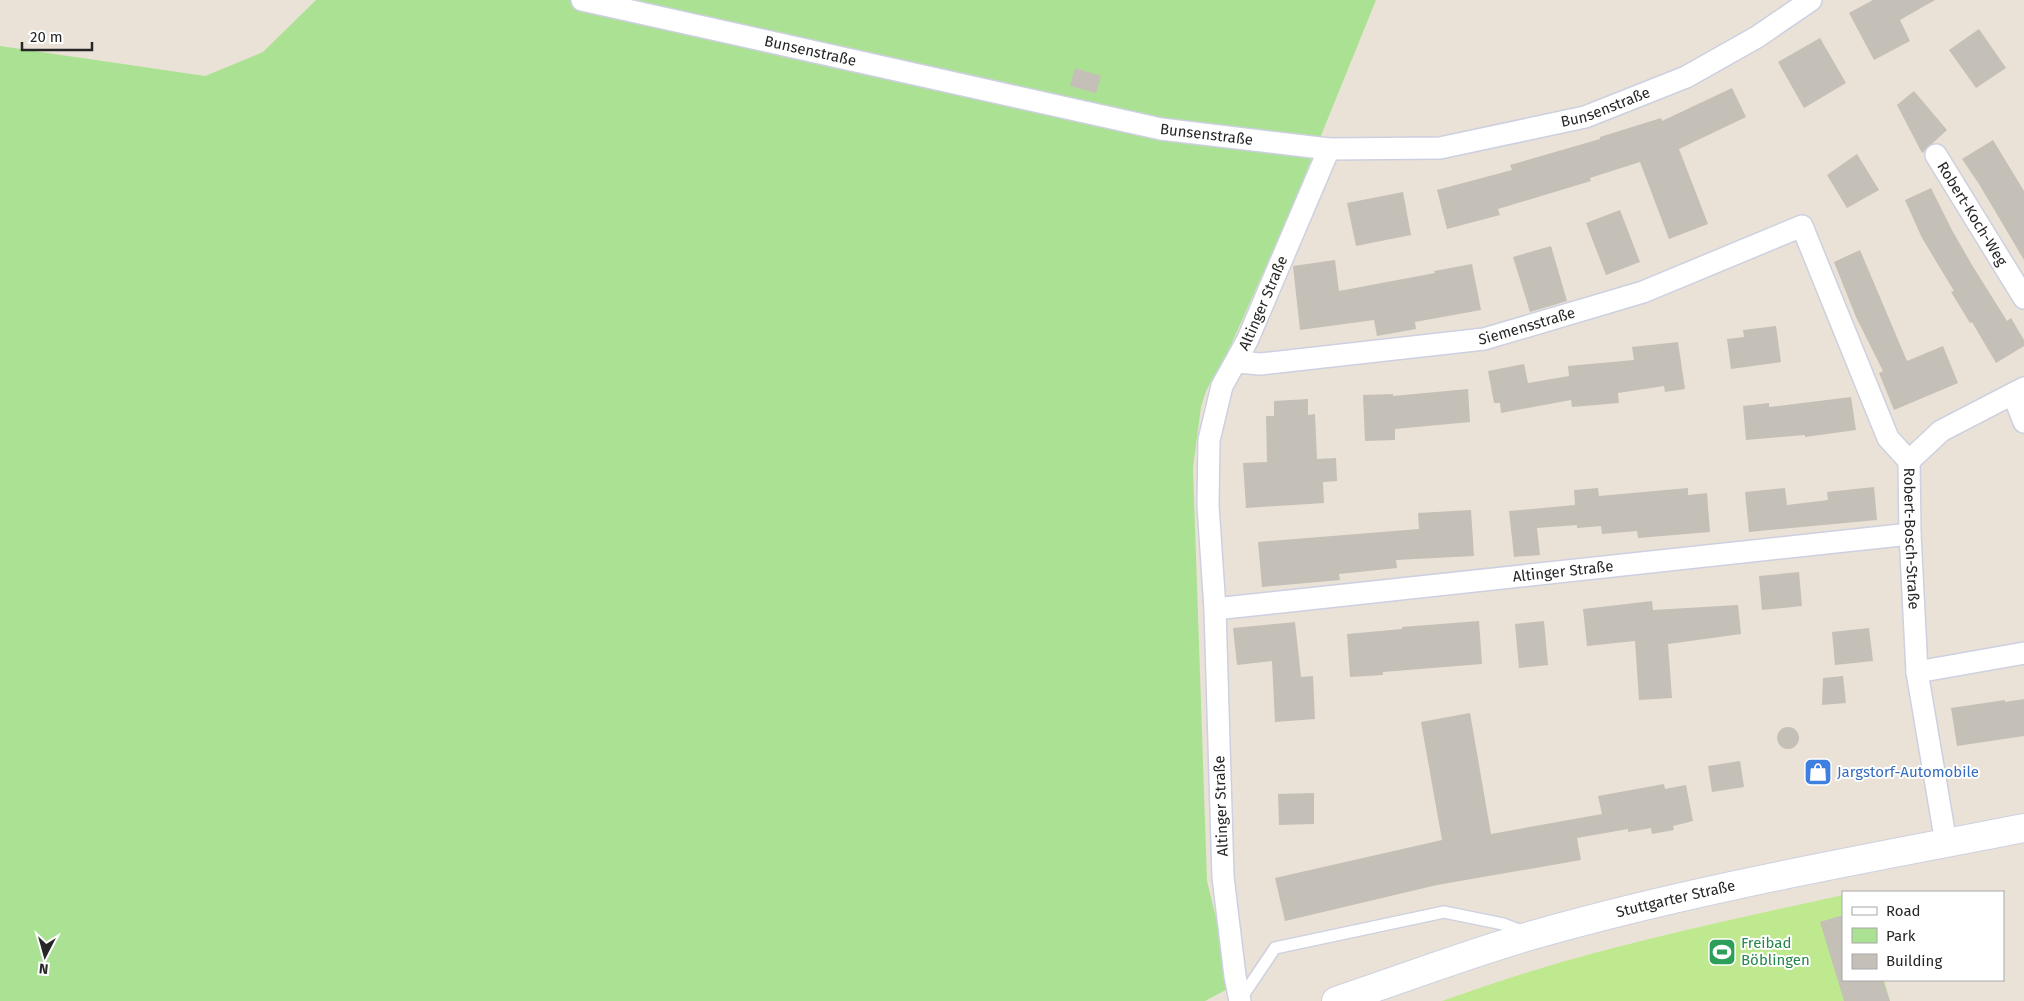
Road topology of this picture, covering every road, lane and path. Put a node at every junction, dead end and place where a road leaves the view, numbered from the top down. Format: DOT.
graph roads {
  1 [pos="582,0"];
  2 [pos="1811,0"];
  3 [pos="1329,149"];
  4 [pos="1936,155"];
  5 [pos="1802,226"];
  6 [pos="2024,298"];
  7 [pos="1236,362"];
  8 [pos="2019,391"];
  9 [pos="2024,422"];
  10 [pos="1909,461"];
  11 [pos="1910,534"];
  12 [pos="1215,609"];
  13 [pos="2024,653"];
  14 [pos="1917,672"];
  15 [pos="2024,828"];
  16 [pos="1946,843"];
  17 [pos="1532,935"];
  18 [pos="1240,1001"];
  19 [pos="1336,1001"];
  1 -- 3 [label="street, Bunsenstraße"];
  2 -- 3 [label="street, Bunsenstraße"];
  3 -- 7 [label="street, Altinger Straße"];
  4 -- 6 [label="street, Robert-Koch-Weg"];
  5 -- 7 [label="street, Siemensstraße"];
  5 -- 10 [label="street, Robert-Bosch-Straße"];
  7 -- 12 [label="street, Altinger Straße"];
  8 -- 9 [label="street"];
  8 -- 10 [label="street"];
  10 -- 11 [label="street, Robert-Bosch-Straße"];
  11 -- 12 [label="street, Altinger Straße"];
  11 -- 14 [label="street, Robert-Bosch-Straße"];
  12 -- 18 [label="street, Altinger Straße"];
  13 -- 14 [label="street"];
  14 -- 16 [label="street, Robert-Bosch-Straße"];
  15 -- 16 [label="main road, Stuttgarter Straße"];
  16 -- 17 [label="main road, Stuttgarter Straße"];
  17 -- 18 [label="lane"];
  17 -- 19 [label="main road, Stuttgarter Straße"];
}
